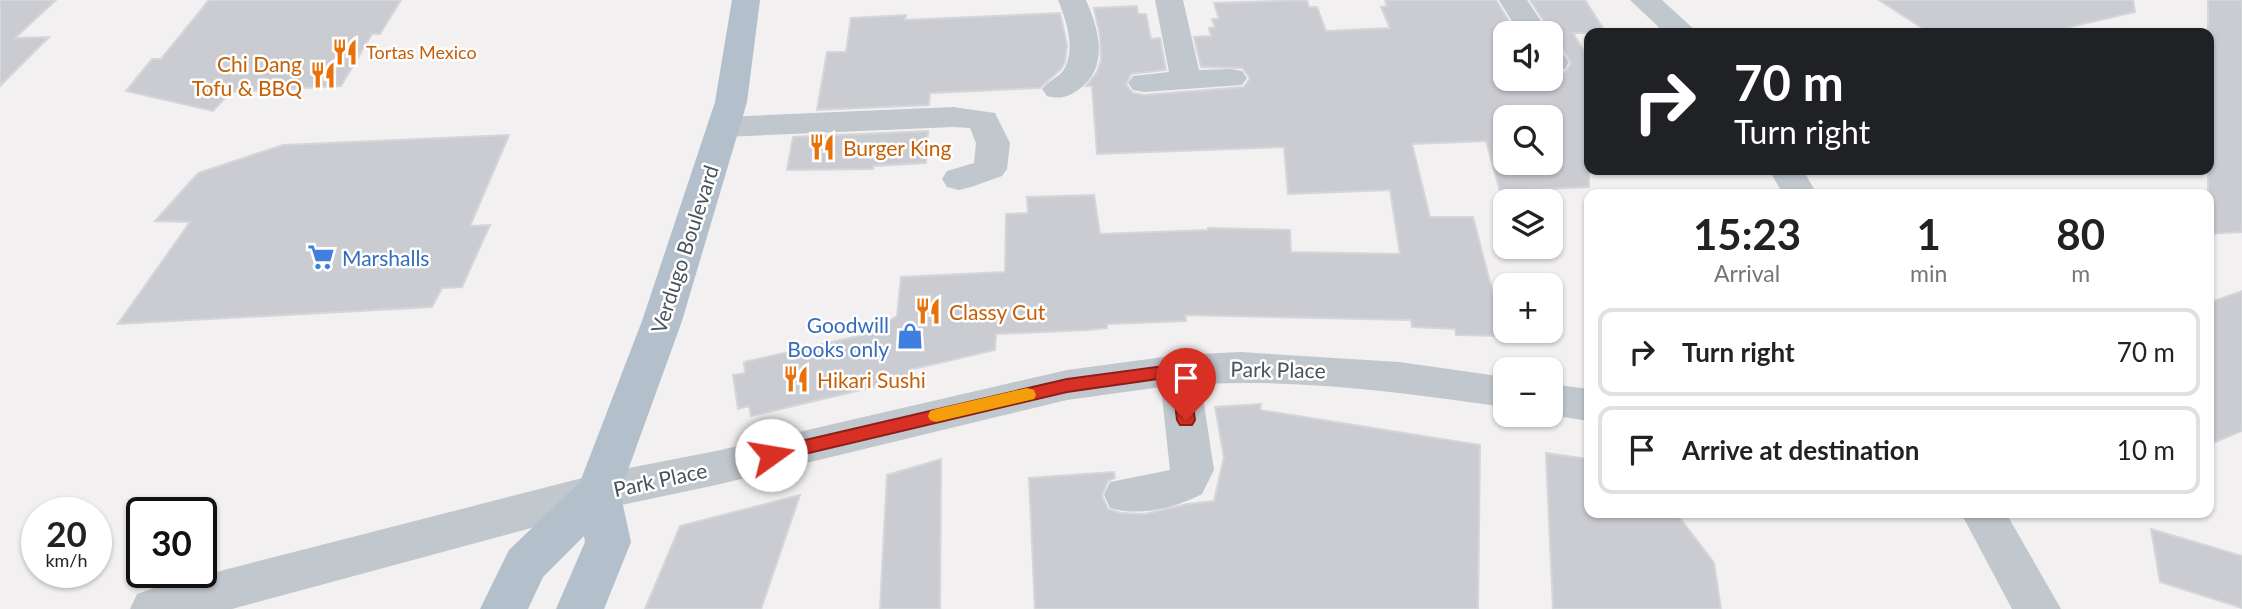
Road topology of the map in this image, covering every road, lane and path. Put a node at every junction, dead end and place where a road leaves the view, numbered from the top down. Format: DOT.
graph roads {
  1 [pos="746,0"];
  2 [pos="1072,0"];
  3 [pos="1169,0"];
  4 [pos="1513,0"];
  5 [pos="1644,0"];
  6 [pos="1526,21"];
  7 [pos="1678,28"];
  8 [pos="1231,78"];
  9 [pos="1186,80"];
  10 [pos="1143,83"];
  11 [pos="1058,89"];
  12 [pos="723,127"];
  13 [pos="959,179"];
  14 [pos="1179,370"];
  15 [pos="1493,390"];
  16 [pos="1563,401"];
  17 [pos="1584,404"];
  18 [pos="598,492"];
  19 [pos="1126,495"];
  20 [pos="1986,518"];
  21 [pos="154,609"];
  22 [pos="504,609"];
  23 [pos="580,609"];
  24 [pos="2037,609"];
  1 -- 12 [label="main road, Verdugo Boulevard"];
  2 -- 11 [label="street"];
  3 -- 9 [label="street"];
  4 -- 6 [label="street"];
  5 -- 7 [label="street"];
  8 -- 9 [label="street"];
  9 -- 10 [label="street"];
  12 -- 13 [label="street"];
  12 -- 18 [label="main road, Verdugo Boulevard"];
  14 -- 15 [label="street, Park Place"];
  14 -- 18 [label="street, Park Place"];
  14 -- 19 [label="street"];
  16 -- 17 [label="street"];
  18 -- 21 [label="street, Park Place"];
  18 -- 22 [label="main road, Verdugo Boulevard"];
  18 -- 23 [label="main road"];
  20 -- 24 [label="street"];
}
